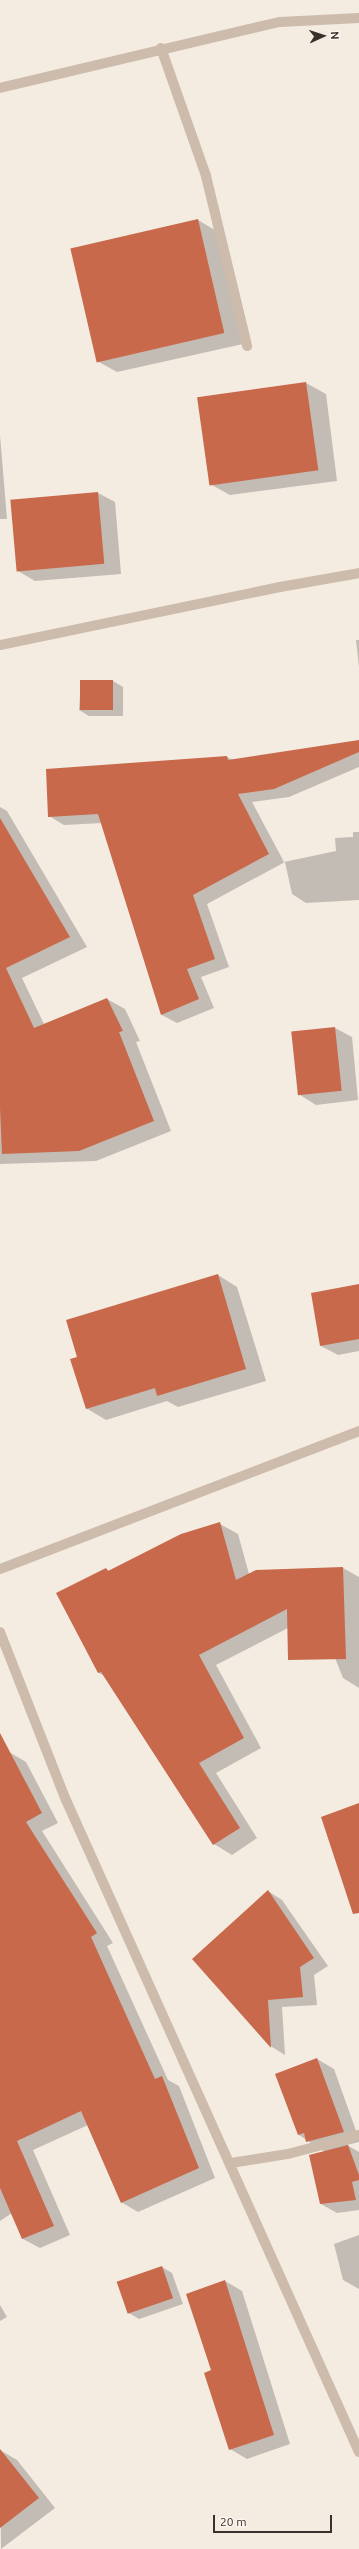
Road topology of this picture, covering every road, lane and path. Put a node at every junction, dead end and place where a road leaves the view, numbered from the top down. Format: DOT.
graph roads {
  1 [pos="359,18"];
  2 [pos="161,48"];
  3 [pos="0,88"];
  4 [pos="247,346"];
  5 [pos="359,573"];
  6 [pos="0,645"];
  7 [pos="359,1431"];
  8 [pos="0,1569"];
  9 [pos="0,1632"];
  10 [pos="359,2135"];
  11 [pos="231,2163"];
  12 [pos="359,2452"];
  1 -- 2 [label="street"];
  2 -- 3 [label="street"];
  2 -- 4 [label="street"];
  5 -- 6 [label="street"];
  7 -- 8 [label="street"];
  9 -- 11 [label="street"];
  10 -- 11 [label="street"];
  11 -- 12 [label="street"];
}
